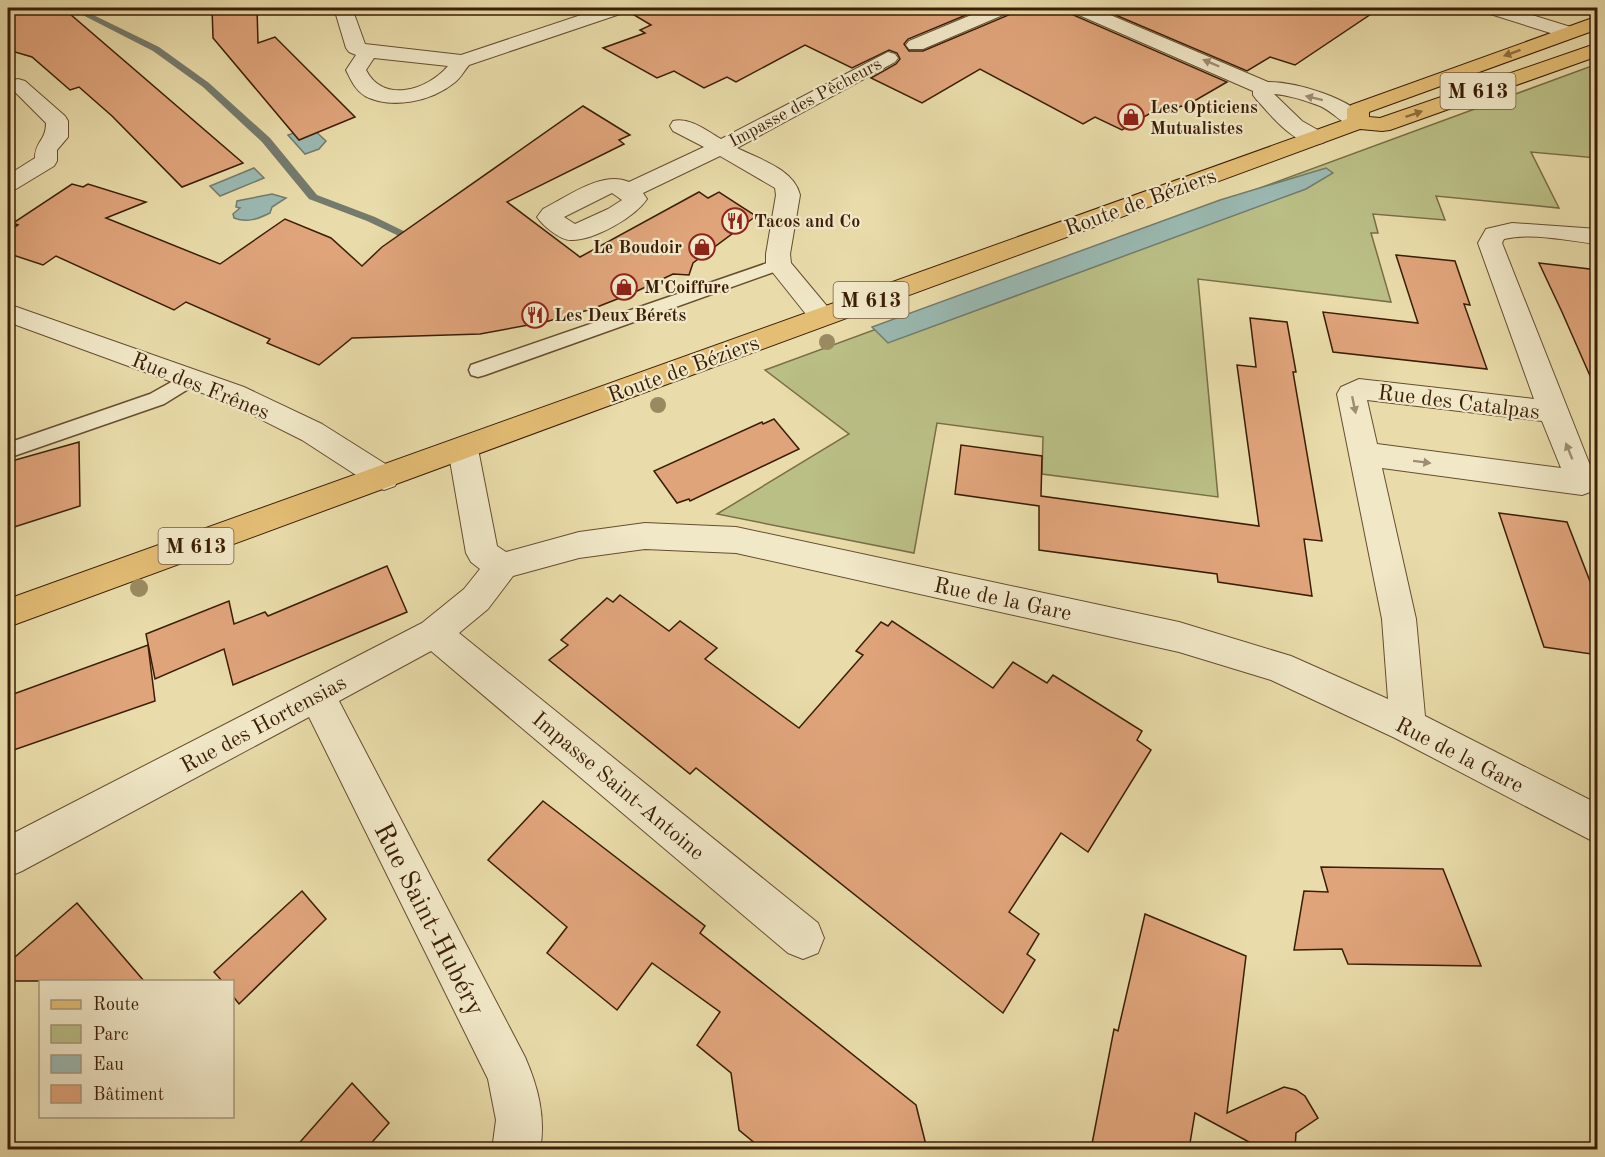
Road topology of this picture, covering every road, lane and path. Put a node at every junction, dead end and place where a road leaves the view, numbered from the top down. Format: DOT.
graph roads {
  1 [pos="343,8"];
  2 [pos="619,8"];
  3 [pos="1003,8"];
  4 [pos="1079,8"];
  5 [pos="1491,8"];
  6 [pos="1598,22"];
  7 [pos="1567,32"];
  8 [pos="916,45"];
  9 [pos="1598,48"];
  10 [pos="368,52"];
  11 [pos="888,58"];
  12 [pos="462,61"];
  13 [pos="18,85"];
  14 [pos="1264,88"];
  15 [pos="1358,122"];
  16 [pos="681,126"];
  17 [pos="1315,138"];
  18 [pos="722,147"];
  19 [pos="46,149"];
  20 [pos="8,160"];
  21 [pos="8,184"];
  22 [pos="627,192"];
  23 [pos="1598,237"];
  24 [pos="779,264"];
  25 [pos="8,313"];
  26 [pos="822,317"];
  27 [pos="478,370"];
  28 [pos="191,378"];
  29 [pos="1553,412"];
  30 [pos="463,449"];
  31 [pos="8,451"];
  32 [pos="1364,454"];
  33 [pos="384,478"];
  34 [pos="1590,484"];
  35 [pos="502,566"];
  36 [pos="8,613"];
  37 [pos="434,633"];
  38 [pos="317,695"];
  39 [pos="1408,726"];
  40 [pos="1598,825"];
  41 [pos="8,857"];
  42 [pos="803,938"];
  43 [pos="516,1149"];
  1 -- 10 [label="street"];
  2 -- 12 [label="street"];
  3 -- 8 [label="street"];
  14 -- 4 [label="street, one-way"];
  5 -- 7 [label="street"];
  6 -- 7 [label="main road, Route de Béziers / M 613"];
  7 -- 9 [label="main road, M 613"];
  7 -- 15 [label="main road, Route de Béziers / M 613, one-way"];
  15 -- 9 [label="main road, Route de Béziers / M 613, one-way"];
  10 -- 12 [label="street"];
  10 -- 12 [label="street"];
  11 -- 18 [label="street, Impasse des Pêcheurs"];
  13 -- 19 [label="street"];
  15 -- 14 [label="street, one-way"];
  14 -- 17 [label="street"];
  15 -- 17 [label="main road, Route de Béziers / M 613"];
  16 -- 18 [label="street, Impasse des Pêcheurs"];
  17 -- 26 [label="main road, Route de Béziers / M 613"];
  18 -- 22 [label="street, Impasse des Pêcheurs"];
  18 -- 24 [label="street, Impasse des Pêcheurs"];
  19 -- 20 [label="street"];
  19 -- 21 [label="street"];
  23 -- 29 [label="street"];
  24 -- 26 [label="street"];
  24 -- 27 [label="lane"];
  25 -- 28 [label="street, Rue des Frênes"];
  26 -- 30 [label="main road, Route de Béziers / M 613"];
  28 -- 31 [label="lane"];
  28 -- 33 [label="street, Rue des Frênes"];
  29 -- 32 [label="street, Rue des Catalpas, one-way"];
  34 -- 29 [label="street, Rue des Catalpas, one-way"];
  30 -- 33 [label="main road, Route de Béziers / M 613"];
  30 -- 35 [label="street"];
  32 -- 34 [label="street, Rue des Catalpas, one-way"];
  32 -- 39 [label="street, Rue des Catalpas"];
  33 -- 36 [label="main road, Route de Béziers / M 613"];
  35 -- 37 [label="street, Rue des Hortensias"];
  35 -- 39 [label="street, Rue de la Gare"];
  37 -- 38 [label="street, Rue des Hortensias"];
  37 -- 42 [label="street, Impasse Saint-Antoine"];
  38 -- 41 [label="street, Rue des Hortensias"];
  38 -- 43 [label="street, Rue Saint-Hubéry"];
  39 -- 40 [label="street, Rue de la Gare"];
}
